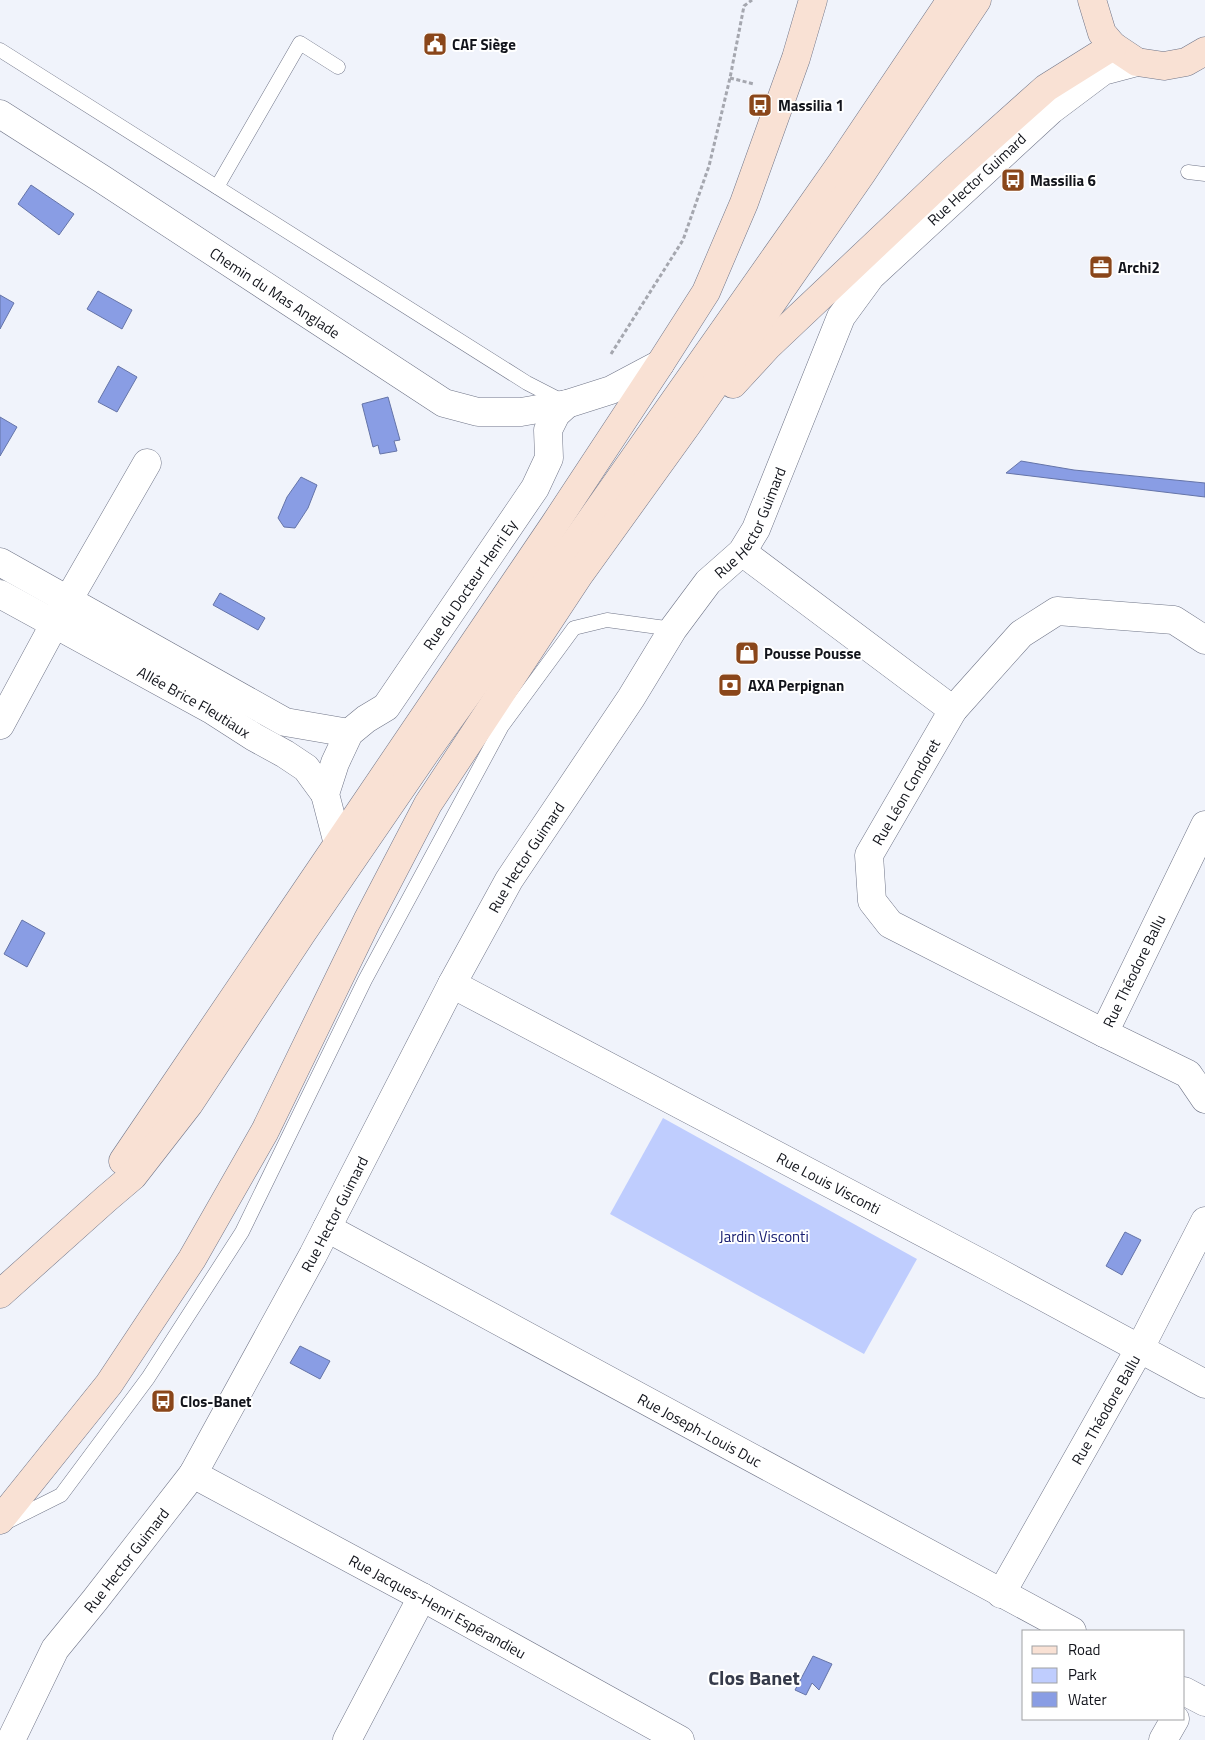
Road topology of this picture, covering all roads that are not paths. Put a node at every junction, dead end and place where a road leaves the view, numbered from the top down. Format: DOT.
graph roads {
  1 [pos="813,0"];
  2 [pos="951,0"];
  3 [pos="977,0"];
  4 [pos="1092,0"];
  5 [pos="1113,46"];
  6 [pos="0,50"];
  7 [pos="1199,59"];
  8 [pos="1136,62"];
  9 [pos="338,67"];
  10 [pos="0,114"];
  11 [pos="1188,172"];
  12 [pos="1205,174"];
  13 [pos="217,187"];
  14 [pos="660,364"];
  15 [pos="567,404"];
  16 [pos="687,426"];
  17 [pos="147,463"];
  18 [pos="742,552"];
  19 [pos="0,562"];
  20 [pos="0,594"];
  21 [pos="68,600"];
  22 [pos="55,623"];
  23 [pos="673,629"];
  24 [pos="1205,640"];
  25 [pos="953,710"];
  26 [pos="0,725"];
  27 [pos="349,733"];
  28 [pos="325,794"];
  29 [pos="1205,825"];
  30 [pos="338,844"];
  31 [pos="452,984"];
  32 [pos="1104,1033"];
  33 [pos="1205,1099"];
  34 [pos="106,1199"];
  35 [pos="1205,1221"];
  36 [pos="327,1228"];
  37 [pos="0,1294"];
  38 [pos="1140,1348"];
  39 [pos="1205,1384"];
  40 [pos="193,1474"];
  41 [pos="0,1520"];
  42 [pos="0,1526"];
  43 [pos="1001,1594"];
  44 [pos="422,1597"];
  45 [pos="1070,1630"];
  46 [pos="1173,1720"];
  47 [pos="673,1738"];
  48 [pos="11,1740"];
  49 [pos="347,1740"];
  50 [pos="1163,1740"];
  1 -- 14 [label="main road"];
  2 -- 34 [label="main road"];
  3 -- 16 [label="main road"];
  4 -- 5 [label="main road"];
  5 -- 8 [label="main road"];
  5 -- 16 [label="main road"];
  6 -- 13 [label="lane"];
  7 -- 8 [label="main road"];
  8 -- 18 [label="street, Rue Hector Guimard"];
  9 -- 13 [label="lane"];
  10 -- 15 [label="street, Chemin du Mas Anglade"];
  11 -- 12 [label="lane"];
  13 -- 15 [label="lane"];
  14 -- 15 [label="street"];
  14 -- 30 [label="main road"];
  15 -- 27 [label="street, Rue du Docteur Henri Ey"];
  16 -- 41 [label="main road"];
  17 -- 21 [label="street"];
  18 -- 23 [label="street, Rue Hector Guimard"];
  18 -- 25 [label="street"];
  19 -- 21 [label="street, Allée Brice Fleutiaux"];
  20 -- 22 [label="street, Allée Brice Fleutiaux"];
  21 -- 22 [label="street"];
  21 -- 27 [label="street, Allée Brice Fleutiaux"];
  22 -- 26 [label="street"];
  22 -- 28 [label="street, Allée Brice Fleutiaux"];
  23 -- 31 [label="street, Rue Hector Guimard"];
  23 -- 42 [label="lane"];
  24 -- 25 [label="street"];
  25 -- 32 [label="street, Rue Léon Condoret"];
  27 -- 28 [label="street, Rue du Docteur Henri Ey"];
  28 -- 30 [label="street"];
  29 -- 32 [label="street, Rue Théodore Ballu"];
  30 -- 34 [label="main road"];
  31 -- 36 [label="street, Rue Hector Guimard"];
  31 -- 38 [label="street, Rue Louis Visconti"];
  32 -- 33 [label="street, Rue Théodore Ballu"];
  34 -- 37 [label="main road"];
  35 -- 38 [label="street, Rue Théodore Ballu"];
  36 -- 40 [label="street, Rue Hector Guimard"];
  36 -- 43 [label="street, Rue Joseph-Louis Duc"];
  38 -- 39 [label="street, Rue Louis Visconti"];
  38 -- 43 [label="street, Rue Théodore Ballu"];
  40 -- 44 [label="street, Rue Jacques-Henri Espérandieu"];
  40 -- 48 [label="street, Rue Hector Guimard"];
  43 -- 45 [label="street, Rue Joseph-Louis Duc"];
  44 -- 47 [label="street, Rue Jacques-Henri Espérandieu"];
  44 -- 49 [label="street"];
  46 -- 50 [label="street"];
}
